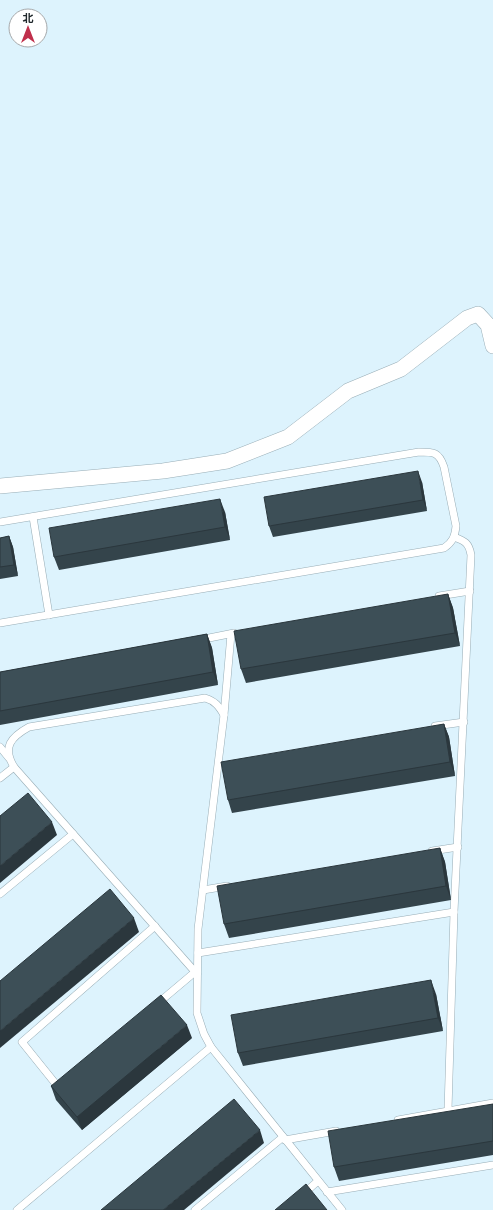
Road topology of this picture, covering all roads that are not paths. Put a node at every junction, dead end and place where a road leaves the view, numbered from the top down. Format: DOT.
graph roads {
  1 [pos="493,346"];
  2 [pos="0,486"];
  3 [pos="33,517"];
  4 [pos="0,522"];
  5 [pos="454,537"];
  6 [pos="470,591"];
  7 [pos="431,598"];
  8 [pos="49,615"];
  9 [pos="0,623"];
  10 [pos="239,633"];
  11 [pos="231,634"];
  12 [pos="192,641"];
  13 [pos="224,715"];
  14 [pos="464,722"];
  15 [pos="425,728"];
  16 [pos="0,748"];
  17 [pos="9,758"];
  18 [pos="14,767"];
  19 [pos="0,778"];
  20 [pos="73,834"];
  21 [pos="458,847"];
  22 [pos="427,852"];
  23 [pos="234,885"];
  24 [pos="120,887"];
  25 [pos="203,890"];
  26 [pos="114,892"];
  27 [pos="0,894"];
  28 [pos="454,912"];
  29 [pos="155,926"];
  30 [pos="198,953"];
  31 [pos="196,973"];
  32 [pos="154,1007"];
  33 [pos="211,1048"];
  34 [pos="65,1082"];
  35 [pos="493,1103"];
  36 [pos="448,1110"];
  37 [pos="394,1120"];
  38 [pos="340,1130"];
  39 [pos="284,1138"];
  40 [pos="493,1165"];
  41 [pos="318,1181"];
  42 [pos="327,1192"];
  43 [pos="295,1200"];
  44 [pos="17,1210"];
  45 [pos="195,1210"];
  46 [pos="342,1210"];
  1 -- 2 [label="street"];
  3 -- 4 [label="lane"];
  3 -- 5 [label="lane"];
  3 -- 8 [label="lane"];
  5 -- 6 [label="lane"];
  5 -- 8 [label="lane"];
  6 -- 7 [label="lane"];
  6 -- 14 [label="lane"];
  8 -- 9 [label="lane"];
  10 -- 11 [label="lane"];
  11 -- 12 [label="lane"];
  11 -- 13 [label="lane"];
  13 -- 17 [label="lane"];
  13 -- 25 [label="lane"];
  14 -- 15 [label="lane"];
  14 -- 21 [label="lane"];
  16 -- 17 [label="lane"];
  17 -- 18 [label="lane"];
  18 -- 19 [label="lane"];
  18 -- 20 [label="lane"];
  20 -- 24 [label="lane"];
  20 -- 27 [label="lane"];
  21 -- 22 [label="lane"];
  21 -- 28 [label="lane"];
  23 -- 25 [label="lane"];
  24 -- 26 [label="lane"];
  24 -- 29 [label="lane"];
  25 -- 30 [label="lane"];
  28 -- 30 [label="lane"];
  28 -- 36 [label="lane"];
  29 -- 31 [label="lane"];
  29 -- 34 [label="lane"];
  30 -- 31 [label="lane"];
  31 -- 32 [label="lane"];
  31 -- 33 [label="lane"];
  33 -- 39 [label="lane"];
  33 -- 44 [label="lane"];
  35 -- 36 [label="lane"];
  36 -- 37 [label="lane"];
  38 -- 39 [label="lane"];
  39 -- 41 [label="lane"];
  39 -- 45 [label="lane"];
  40 -- 42 [label="lane"];
  41 -- 42 [label="lane"];
  41 -- 43 [label="lane"];
  42 -- 46 [label="lane"];
}
